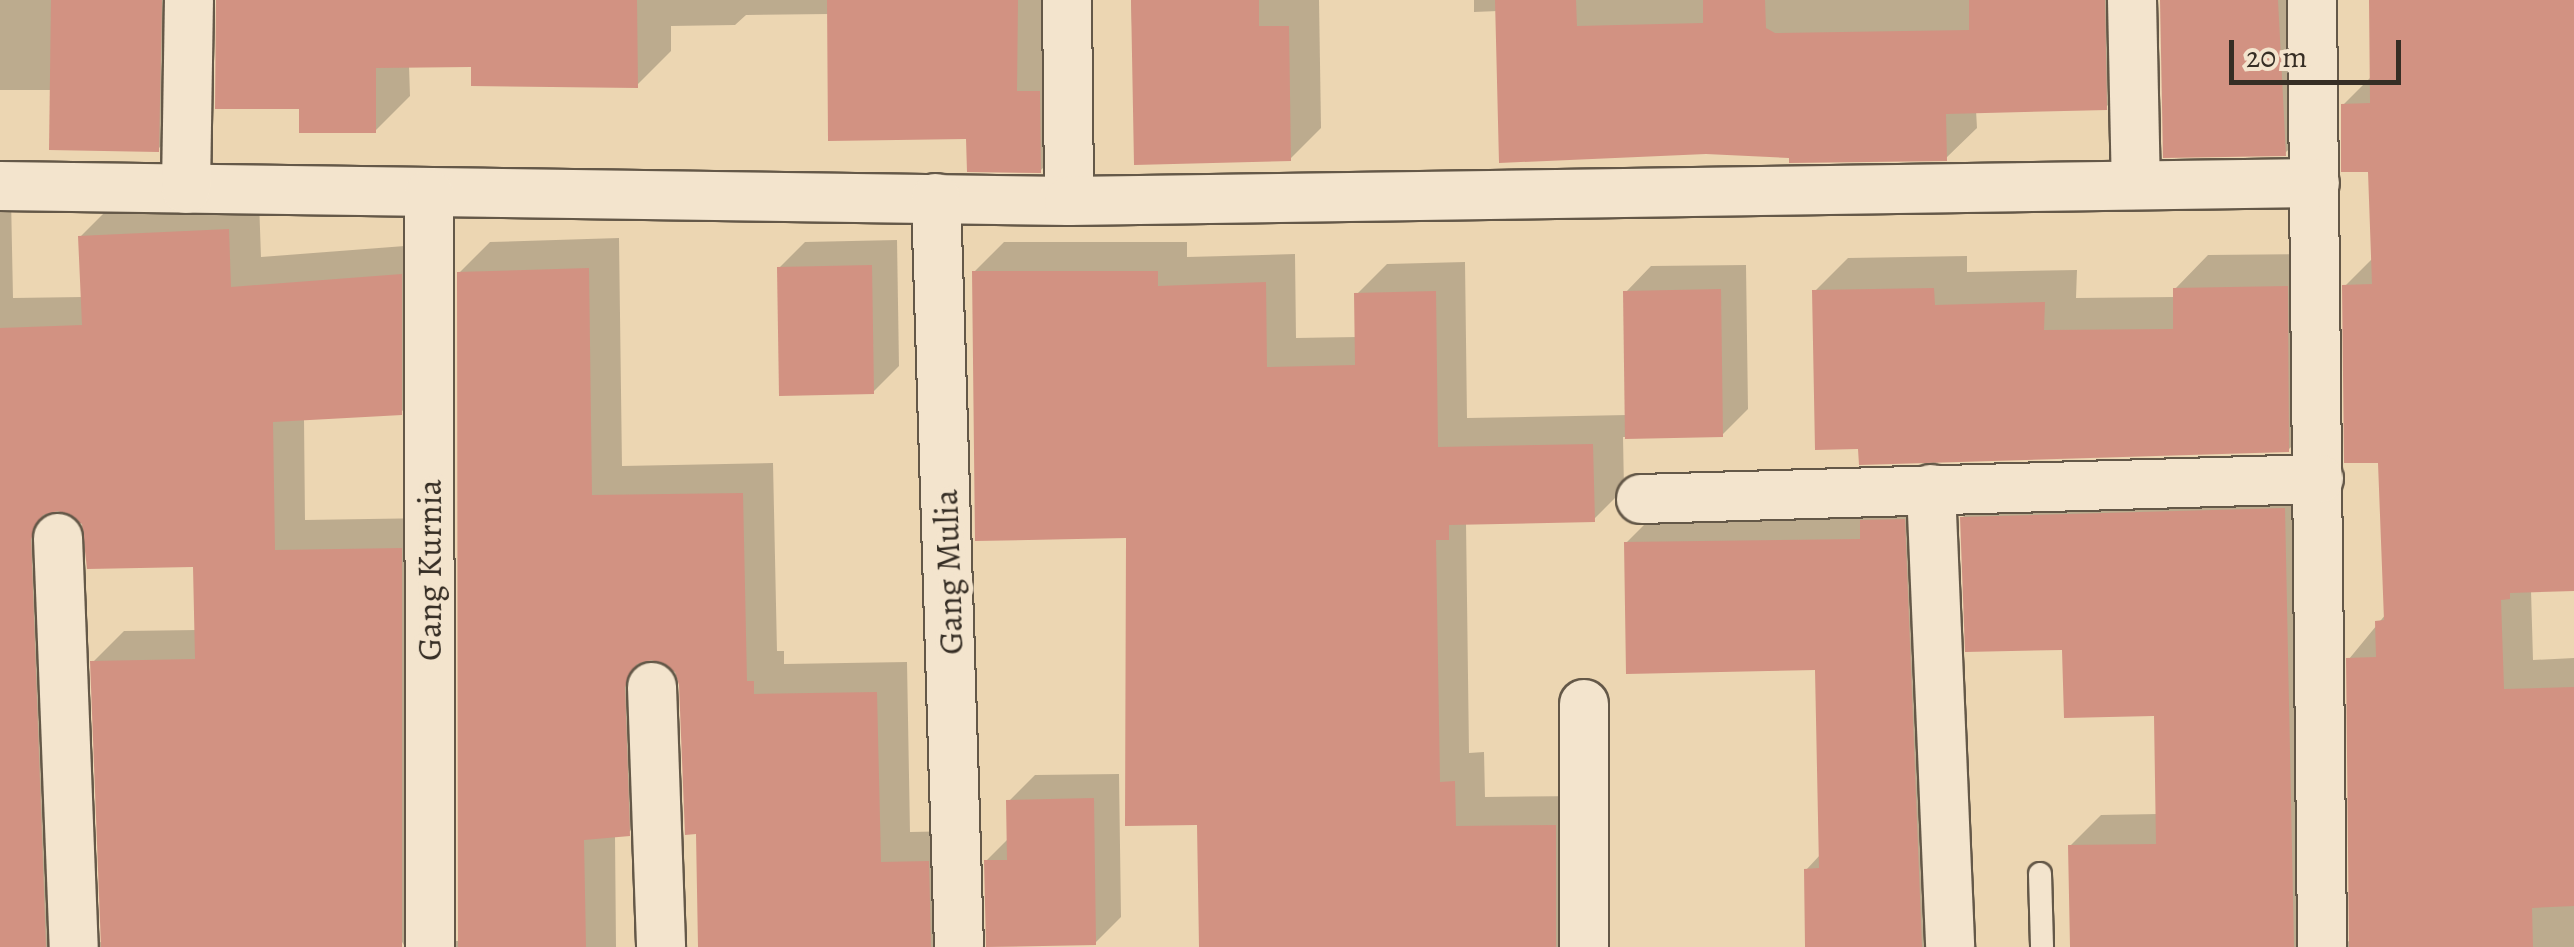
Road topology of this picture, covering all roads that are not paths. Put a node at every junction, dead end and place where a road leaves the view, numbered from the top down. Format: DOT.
graph roads {
  1 [pos="189,0"];
  2 [pos="1066,0"];
  3 [pos="2132,0"];
  4 [pos="2312,0"];
  5 [pos="0,164"];
  6 [pos="187,178"];
  7 [pos="2315,183"];
  8 [pos="2136,185"];
  9 [pos="0,186"];
  10 [pos="429,194"];
  11 [pos="936,198"];
  12 [pos="1068,201"];
  13 [pos="2318,479"];
  14 [pos="1932,490"];
  15 [pos="1641,499"];
  16 [pos="58,538"];
  17 [pos="652,687"];
  18 [pos="1584,704"];
  19 [pos="2040,874"];
  20 [pos="74,947"];
  21 [pos="430,947"];
  22 [pos="661,947"];
  23 [pos="959,947"];
  24 [pos="1584,947"];
  25 [pos="1950,947"];
  26 [pos="2042,947"];
  27 [pos="2322,947"];
  1 -- 6 [label="street"];
  2 -- 12 [label="street"];
  3 -- 8 [label="street"];
  4 -- 7 [label="street"];
  5 -- 6 [label="street"];
  6 -- 9 [label="street"];
  6 -- 10 [label="street"];
  7 -- 8 [label="street"];
  7 -- 13 [label="street"];
  8 -- 12 [label="street"];
  10 -- 11 [label="street"];
  10 -- 21 [label="street, Gang Kurnia"];
  11 -- 12 [label="street"];
  11 -- 23 [label="street, Gang Mulia"];
  13 -- 14 [label="street"];
  13 -- 27 [label="street"];
  14 -- 15 [label="street"];
  14 -- 25 [label="street"];
  16 -- 20 [label="street"];
  17 -- 22 [label="street"];
  18 -- 24 [label="street"];
  19 -- 26 [label="lane"];
}
